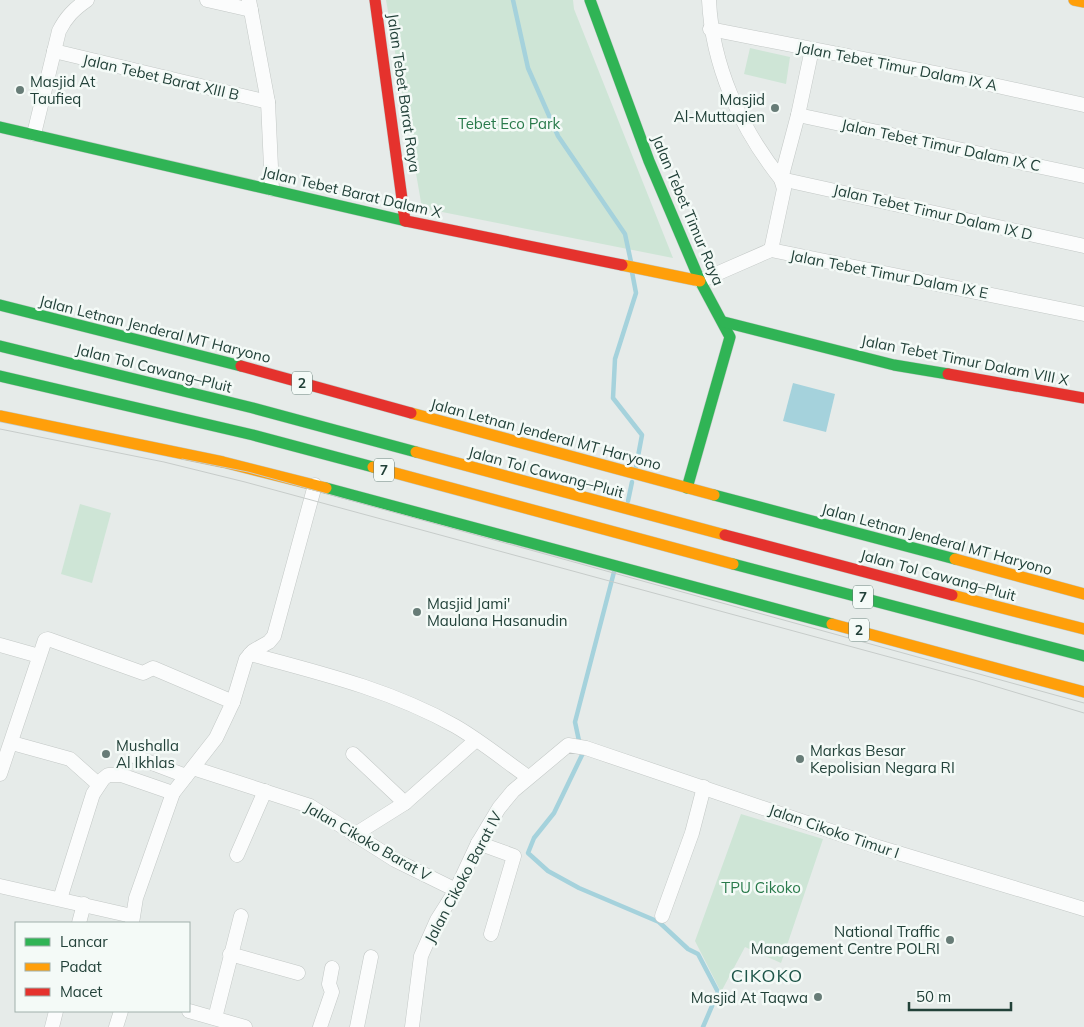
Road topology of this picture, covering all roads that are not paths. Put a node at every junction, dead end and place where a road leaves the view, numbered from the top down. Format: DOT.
graph roads {
  1 [pos="87,0"];
  2 [pos="207,0"];
  3 [pos="375,0"];
  4 [pos="590,0"];
  5 [pos="709,0"];
  6 [pos="1074,0"];
  7 [pos="1084,2"];
  8 [pos="250,5"];
  9 [pos="710,29"];
  10 [pos="812,49"];
  11 [pos="54,52"];
  12 [pos="268,102"];
  13 [pos="1084,105"];
  14 [pos="798,115"];
  15 [pos="0,127"];
  16 [pos="34,134"];
  17 [pos="1084,176"];
  18 [pos="781,179"];
  19 [pos="272,189"];
  20 [pos="405,221"];
  21 [pos="1084,246"];
  22 [pos="771,250"];
  23 [pos="700,281"];
  24 [pos="0,305"];
  25 [pos="1084,314"];
  26 [pos="724,322"];
  27 [pos="0,345"];
  28 [pos="0,378"];
  29 [pos="1084,398"];
  30 [pos="0,416"];
  31 [pos="314,486"];
  32 [pos="687,488"];
  33 [pos="1084,594"];
  34 [pos="1084,629"];
  35 [pos="0,645"];
  36 [pos="250,654"];
  37 [pos="39,656"];
  38 [pos="1084,656"];
  39 [pos="1084,692"];
  40 [pos="233,702"];
  41 [pos="476,740"];
  42 [pos="12,743"];
  43 [pos="586,748"];
  44 [pos="353,754"];
  45 [pos="136,758"];
  46 [pos="190,772"];
  47 [pos="0,774"];
  48 [pos="528,777"];
  49 [pos="98,784"];
  50 [pos="704,787"];
  51 [pos="266,791"];
  52 [pos="173,793"];
  53 [pos="405,803"];
  54 [pos="354,835"];
  55 [pos="478,843"];
  56 [pos="237,855"];
  57 [pos="0,886"];
  58 [pos="456,890"];
  59 [pos="60,898"];
  60 [pos="84,904"];
  61 [pos="1084,909"];
  62 [pos="241,916"];
  63 [pos="662,916"];
  64 [pos="132,920"];
  65 [pos="79,922"];
  66 [pos="491,934"];
  67 [pos="230,954"];
  68 [pos="371,957"];
  69 [pos="332,968"];
  70 [pos="298,973"];
  71 [pos="190,1011"];
  72 [pos="56,1012"];
  73 [pos="121,1012"];
  74 [pos="214,1018"];
  75 [pos="53,1027"];
  76 [pos="116,1027"];
  77 [pos="245,1027"];
  78 [pos="320,1027"];
  79 [pos="357,1027"];
  80 [pos="412,1027"];
  1 -- 11 [label="street"];
  2 -- 8 [label="street"];
  3 -- 20 [label="main road, Jalan Tebet Barat Raya"];
  4 -- 23 [label="main road, Jalan Tebet Timur Raya"];
  5 -- 9 [label="street"];
  6 -- 7 [label="main road"];
  8 -- 12 [label="street"];
  9 -- 10 [label="street, Jalan Tebet Timur Dalam IX A"];
  9 -- 18 [label="street"];
  10 -- 13 [label="street, Jalan Tebet Timur Dalam IX A"];
  10 -- 14 [label="street"];
  11 -- 12 [label="street, Jalan Tebet Barat XIII B"];
  11 -- 16 [label="street"];
  12 -- 19 [label="street"];
  14 -- 17 [label="street, Jalan Tebet Timur Dalam IX C"];
  14 -- 18 [label="street"];
  15 -- 16 [label="main road, Jalan Tebet Barat Dalam X"];
  16 -- 19 [label="main road, Jalan Tebet Barat Dalam X"];
  18 -- 21 [label="street, Jalan Tebet Timur Dalam IX D"];
  18 -- 22 [label="street"];
  19 -- 20 [label="main road, Jalan Tebet Barat Dalam X"];
  20 -- 23 [label="main road, Jalan Tebet Barat Dalam X"];
  22 -- 23 [label="street, Jalan Tebet Timur Dalam IX E"];
  22 -- 25 [label="street, Jalan Tebet Timur Dalam IX E"];
  23 -- 26 [label="main road, Jalan Tebet Timur Raya"];
  24 -- 32 [label="main road, Jalan Letnan Jenderal MT Haryono / 2"];
  26 -- 29 [label="main road, Jalan Tebet Timur Dalam VIII X"];
  26 -- 32 [label="main road, Jalan Tebet Timur Raya"];
  27 -- 34 [label="main road, Jalan Tol Cawang–Pluit / 7"];
  28 -- 38 [label="main road, 7"];
  30 -- 31 [label="main road, 2"];
  31 -- 36 [label="street"];
  31 -- 39 [label="main road, 2"];
  32 -- 33 [label="main road, Jalan Letnan Jenderal MT Haryono / 2"];
  35 -- 37 [label="street"];
  36 -- 40 [label="street"];
  36 -- 41 [label="street"];
  37 -- 40 [label="street"];
  37 -- 42 [label="street"];
  40 -- 46 [label="street"];
  41 -- 48 [label="street"];
  41 -- 53 [label="street"];
  42 -- 47 [label="street"];
  42 -- 49 [label="street"];
  43 -- 48 [label="street, Jalan Cikoko Barat IV"];
  43 -- 50 [label="street, Jalan Cikoko Timur I"];
  44 -- 53 [label="street"];
  45 -- 46 [label="street, Jalan Cikoko Barat V"];
  46 -- 51 [label="street, Jalan Cikoko Barat V"];
  46 -- 52 [label="street"];
  48 -- 55 [label="street, Jalan Cikoko Barat IV"];
  49 -- 52 [label="street"];
  49 -- 59 [label="street"];
  50 -- 61 [label="street, Jalan Cikoko Timur I"];
  50 -- 63 [label="street"];
  51 -- 54 [label="street, Jalan Cikoko Barat V"];
  51 -- 56 [label="street"];
  52 -- 64 [label="street"];
  53 -- 54 [label="street"];
  54 -- 58 [label="street, Jalan Cikoko Barat V"];
  55 -- 58 [label="street, Jalan Cikoko Barat IV"];
  55 -- 66 [label="street"];
  57 -- 59 [label="street"];
  58 -- 80 [label="street, Jalan Cikoko Barat IV"];
  59 -- 60 [label="street"];
  60 -- 64 [label="street"];
  60 -- 65 [label="street"];
  62 -- 67 [label="street"];
  67 -- 70 [label="street"];
  67 -- 74 [label="street"];
  68 -- 79 [label="street"];
  69 -- 78 [label="street"];
  71 -- 74 [label="street"];
  72 -- 75 [label="street"];
  73 -- 76 [label="street"];
  74 -- 77 [label="street"];
}
